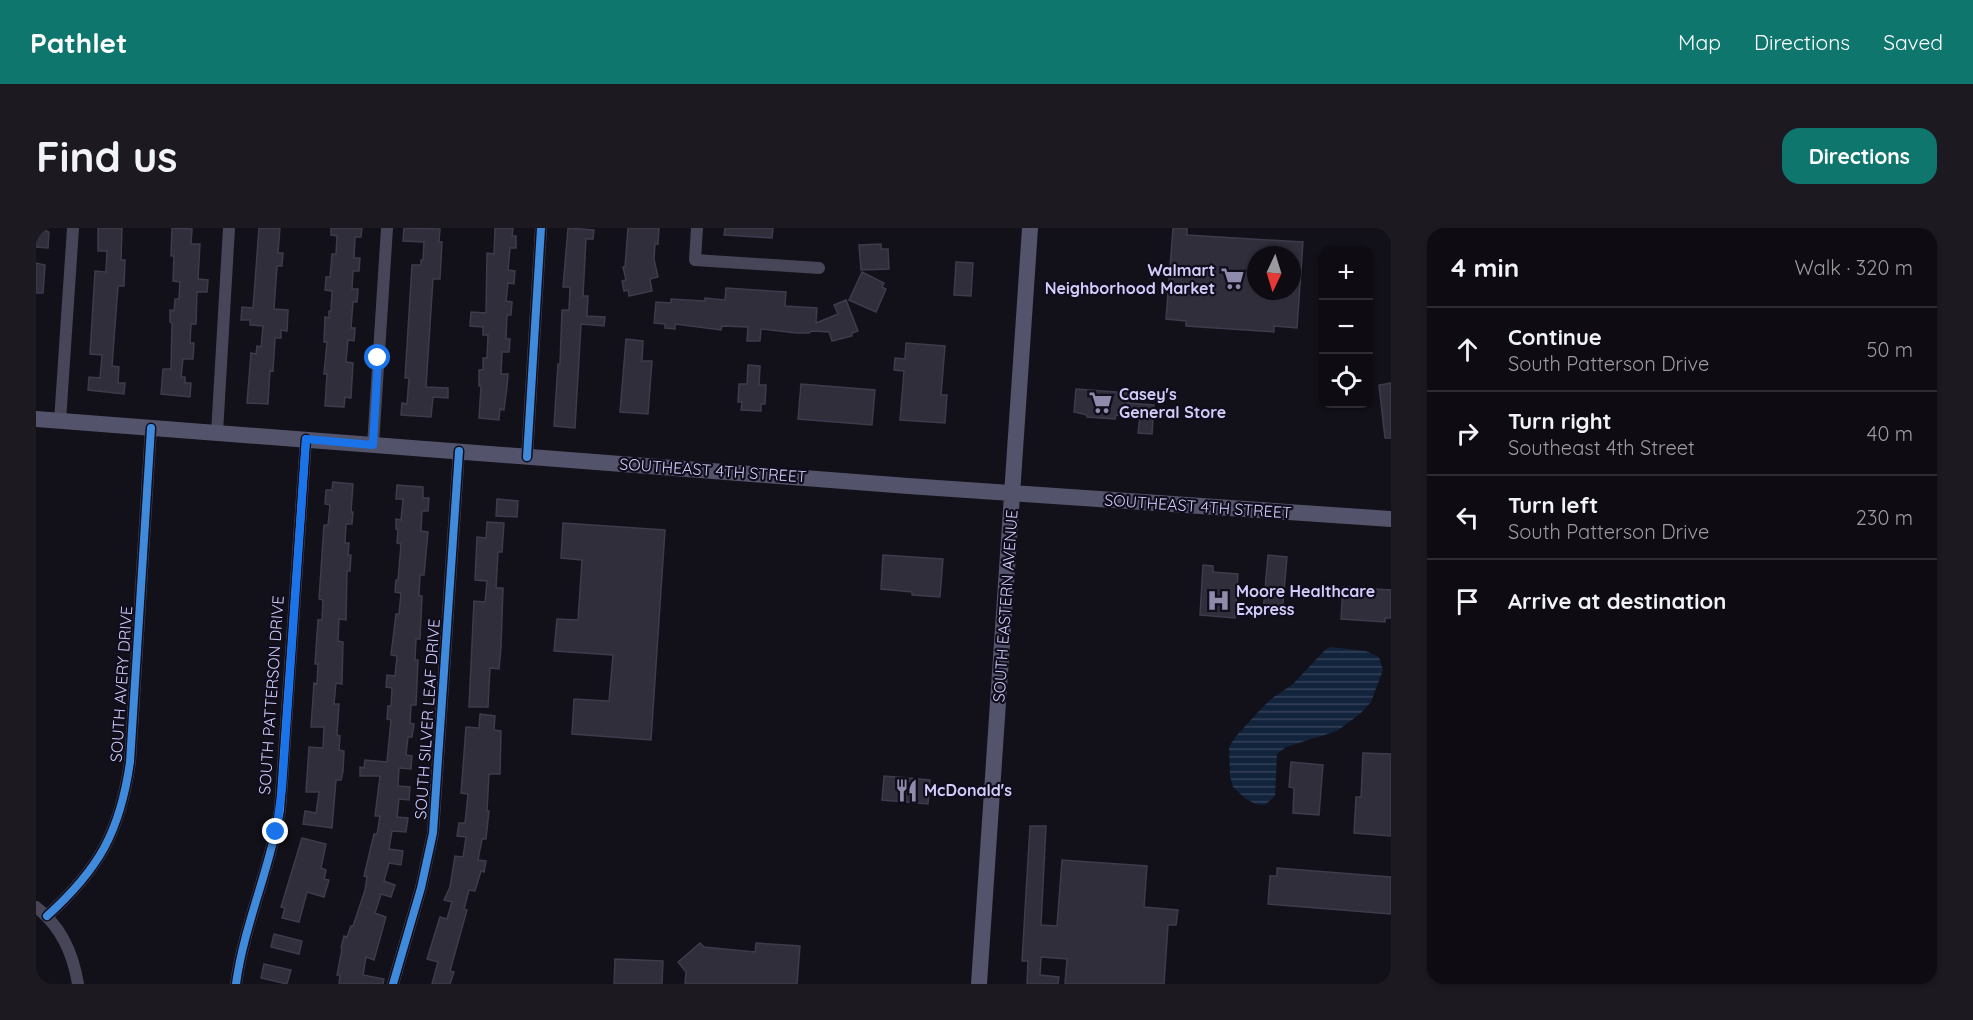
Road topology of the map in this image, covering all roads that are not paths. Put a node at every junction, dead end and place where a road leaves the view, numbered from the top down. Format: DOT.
graph roads {
  1 [pos="73,228"];
  2 [pos="230,228"];
  3 [pos="387,228"];
  4 [pos="541,228"];
  5 [pos="697,228"];
  6 [pos="1030,228"];
  7 [pos="819,268"];
  8 [pos="36,419"];
  9 [pos="60,421"];
  10 [pos="151,428"];
  11 [pos="217,433"];
  12 [pos="306,439"];
  13 [pos="373,445"];
  14 [pos="459,451"];
  15 [pos="527,456"];
  16 [pos="1012,493"];
  17 [pos="1391,519"];
  18 [pos="36,907"];
  19 [pos="47,916"];
  20 [pos="78,984"];
  21 [pos="236,984"];
  22 [pos="393,984"];
  23 [pos="979,984"];
  1 -- 9 [label="street"];
  2 -- 11 [label="street"];
  3 -- 13 [label="street"];
  4 -- 15 [label="street"];
  5 -- 7 [label="street"];
  6 -- 16 [label="main road, SOUTH EASTERN AVENUE"];
  8 -- 9 [label="main road, SOUTHEAST 4TH STREET"];
  9 -- 10 [label="main road, SOUTHEAST 4TH STREET"];
  10 -- 11 [label="main road, SOUTHEAST 4TH STREET"];
  10 -- 19 [label="street, SOUTH AVERY DRIVE"];
  11 -- 12 [label="main road, SOUTHEAST 4TH STREET"];
  12 -- 13 [label="main road, SOUTHEAST 4TH STREET"];
  12 -- 21 [label="street, SOUTH PATTERSON DRIVE"];
  13 -- 14 [label="main road, SOUTHEAST 4TH STREET"];
  14 -- 15 [label="main road, SOUTHEAST 4TH STREET"];
  14 -- 22 [label="street, SOUTH SILVER LEAF DRIVE"];
  15 -- 16 [label="main road, SOUTHEAST 4TH STREET"];
  16 -- 17 [label="main road, SOUTHEAST 4TH STREET"];
  16 -- 23 [label="main road, SOUTH EASTERN AVENUE"];
  18 -- 19 [label="street"];
  19 -- 20 [label="street"];
}
